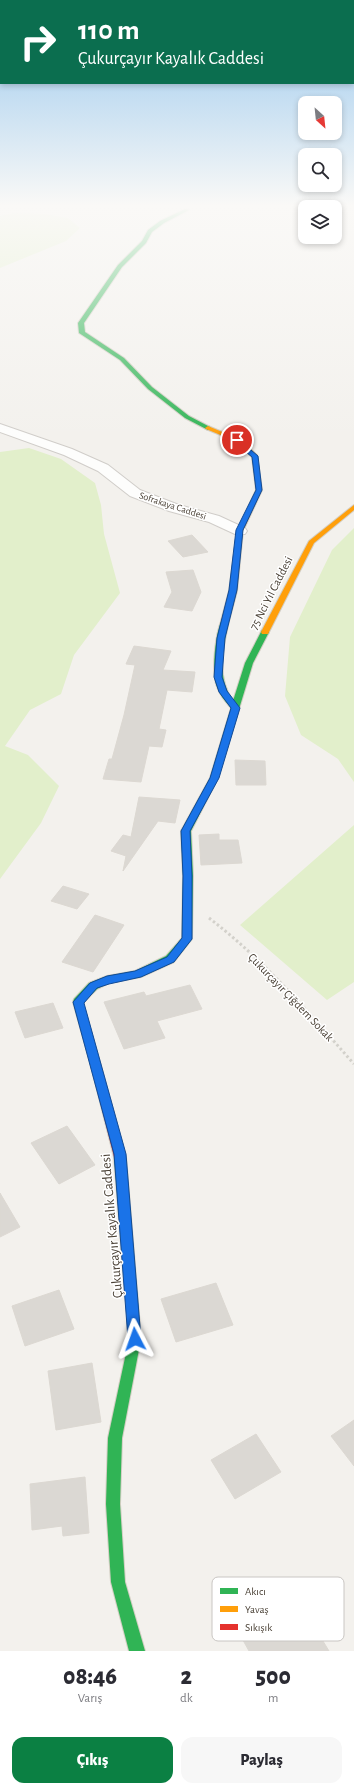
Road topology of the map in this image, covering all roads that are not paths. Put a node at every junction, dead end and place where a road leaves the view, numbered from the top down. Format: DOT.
graph roads {
  1 [pos="108,283"];
  2 [pos="0,428"];
  3 [pos="354,507"];
  4 [pos="240,530"];
  5 [pos="236,708"];
  6 [pos="136,1651"];
  1 -- 4 [label="street"];
  2 -- 4 [label="street, Sofrakaya Caddesi"];
  3 -- 5 [label="street, 75 Nci Yıl Caddesi"];
  4 -- 5 [label="street"];
  5 -- 6 [label="street, Çukurçayır Kayalık Caddesi"];
}
